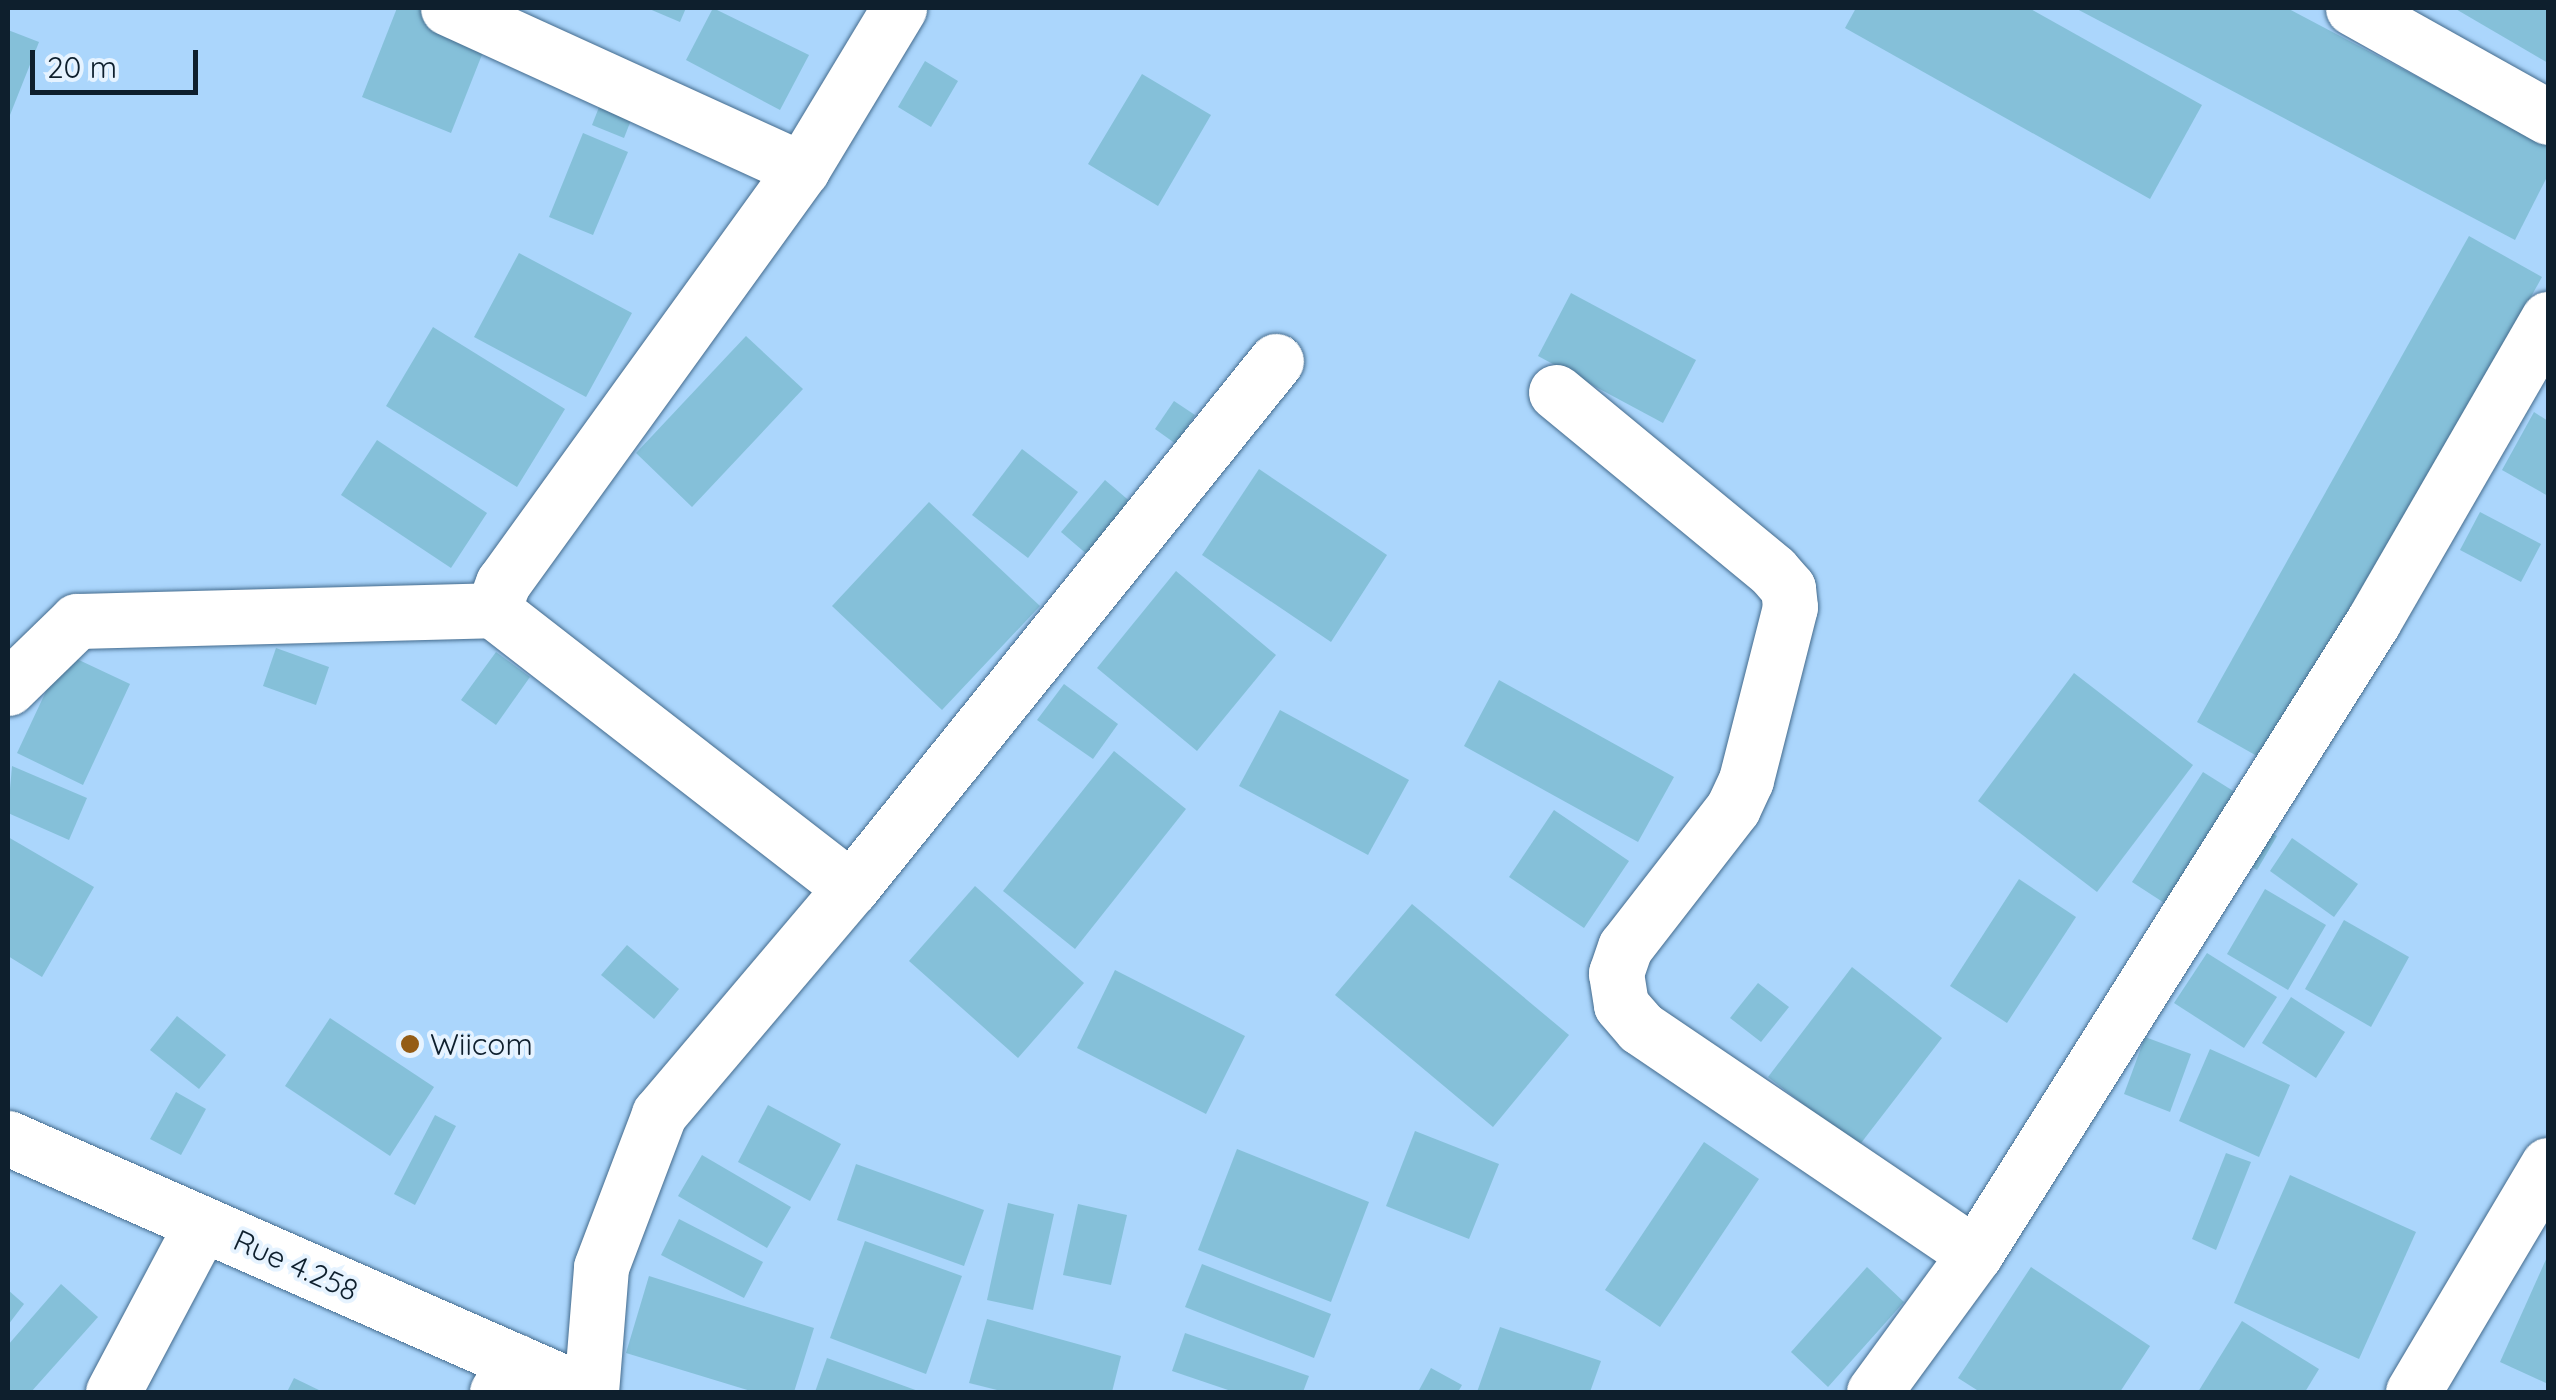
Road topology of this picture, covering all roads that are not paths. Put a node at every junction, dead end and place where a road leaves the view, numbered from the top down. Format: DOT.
graph roads {
  1 [pos="448,8"];
  2 [pos="900,8"];
  3 [pos="2354,8"];
  4 [pos="2548,117"];
  5 [pos="802,169"];
  6 [pos="2548,319"];
  7 [pos="1276,360"];
  8 [pos="1556,392"];
  9 [pos="493,610"];
  10 [pos="8,688"];
  11 [pos="851,888"];
  12 [pos="8,1138"];
  13 [pos="2548,1165"];
  14 [pos="202,1224"];
  15 [pos="1974,1254"];
  16 [pos="507,1377"];
  17 [pos="2418,1391"];
  18 [pos="113,1392"];
  19 [pos="588,1392"];
  20 [pos="1874,1392"];
  1 -- 5 [label="main road"];
  2 -- 5 [label="main road"];
  3 -- 4 [label="main road"];
  5 -- 9 [label="main road"];
  6 -- 15 [label="main road"];
  7 -- 11 [label="main road"];
  8 -- 15 [label="main road"];
  9 -- 10 [label="main road"];
  9 -- 11 [label="main road"];
  11 -- 19 [label="main road"];
  12 -- 14 [label="main road, Rue 4.258"];
  13 -- 17 [label="main road"];
  14 -- 16 [label="main road, Rue 4.258"];
  14 -- 18 [label="main road"];
  15 -- 20 [label="main road"];
  16 -- 19 [label="main road, Rue 4.258"];
}
